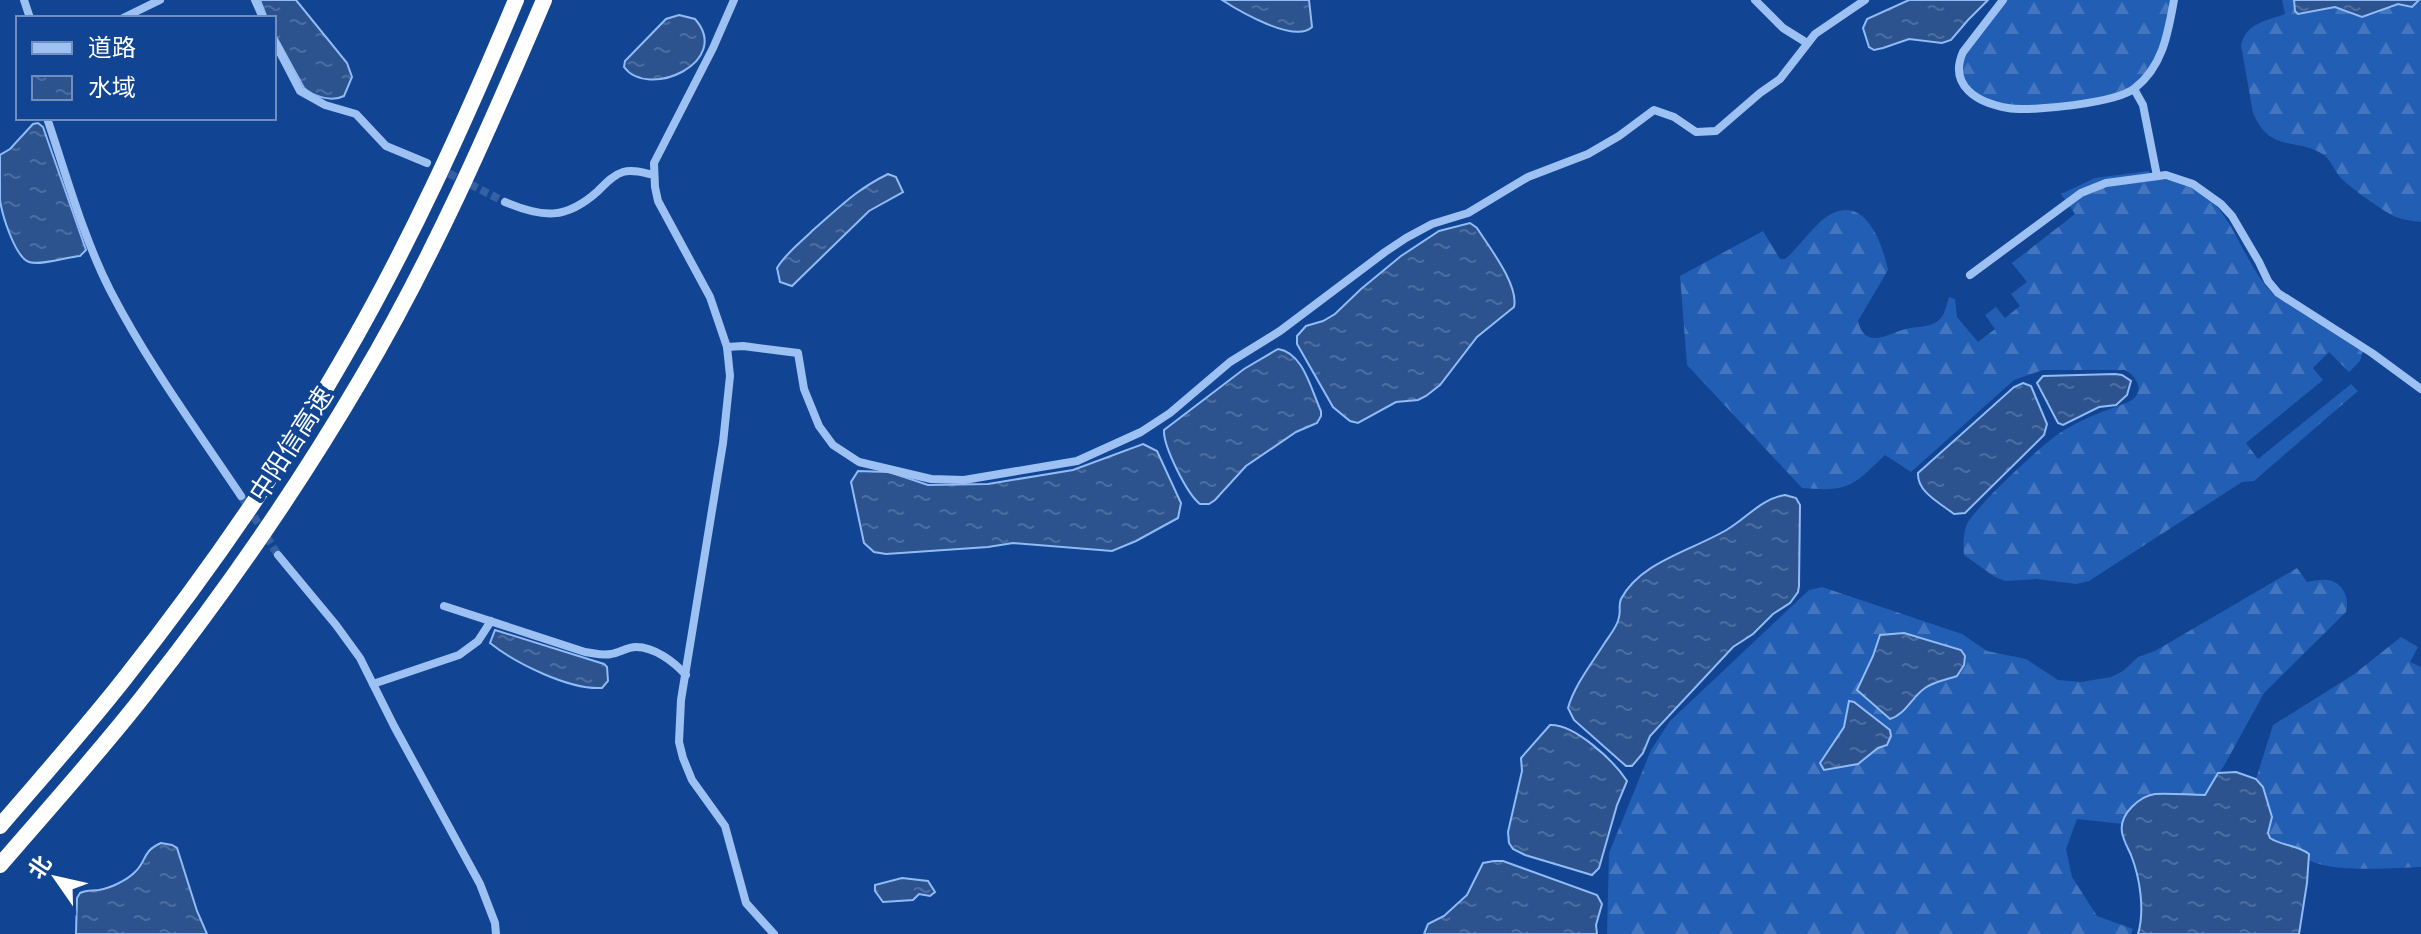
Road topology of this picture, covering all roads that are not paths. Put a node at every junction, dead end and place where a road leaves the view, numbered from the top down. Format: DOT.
graph roads {
  1 [pos="160,0"];
  2 [pos="516,0"];
  3 [pos="544,0"];
  4 [pos="734,0"];
  5 [pos="1755,0"];
  6 [pos="1865,0"];
  7 [pos="2003,0"];
  8 [pos="2174,0"];
  9 [pos="127,16"];
  10 [pos="1807,43"];
  11 [pos="276,45"];
  12 [pos="2134,89"];
  13 [pos="48,120"];
  14 [pos="427,163"];
  15 [pos="654,175"];
  16 [pos="2157,176"];
  17 [pos="505,202"];
  18 [pos="1970,275"];
  19 [pos="727,347"];
  20 [pos="2421,389"];
  21 [pos="241,496"];
  22 [pos="278,555"];
  23 [pos="444,606"];
  24 [pos="491,621"];
  25 [pos="686,675"];
  26 [pos="373,684"];
  27 [pos="0,826"];
  28 [pos="0,865"];
  29 [pos="496,934"];
  30 [pos="774,934"];
  1 -- 9 [label="street"];
  2 -- 27 [label="highway, 中阳信高速"];
  3 -- 28 [label="highway, 中阳信高速"];
  4 -- 15 [label="street"];
  5 -- 10 [label="street"];
  6 -- 10 [label="street"];
  7 -- 12 [label="street"];
  8 -- 12 [label="street"];
  10 -- 19 [label="street"];
  11 -- 14 [label="street"];
  12 -- 16 [label="street"];
  13 -- 21 [label="street"];
  15 -- 17 [label="street"];
  15 -- 19 [label="street"];
  16 -- 18 [label="street"];
  16 -- 20 [label="street"];
  19 -- 25 [label="street"];
  22 -- 26 [label="street"];
  23 -- 24 [label="street"];
  24 -- 25 [label="street"];
  24 -- 26 [label="street"];
  25 -- 30 [label="street"];
  26 -- 29 [label="street"];
}
